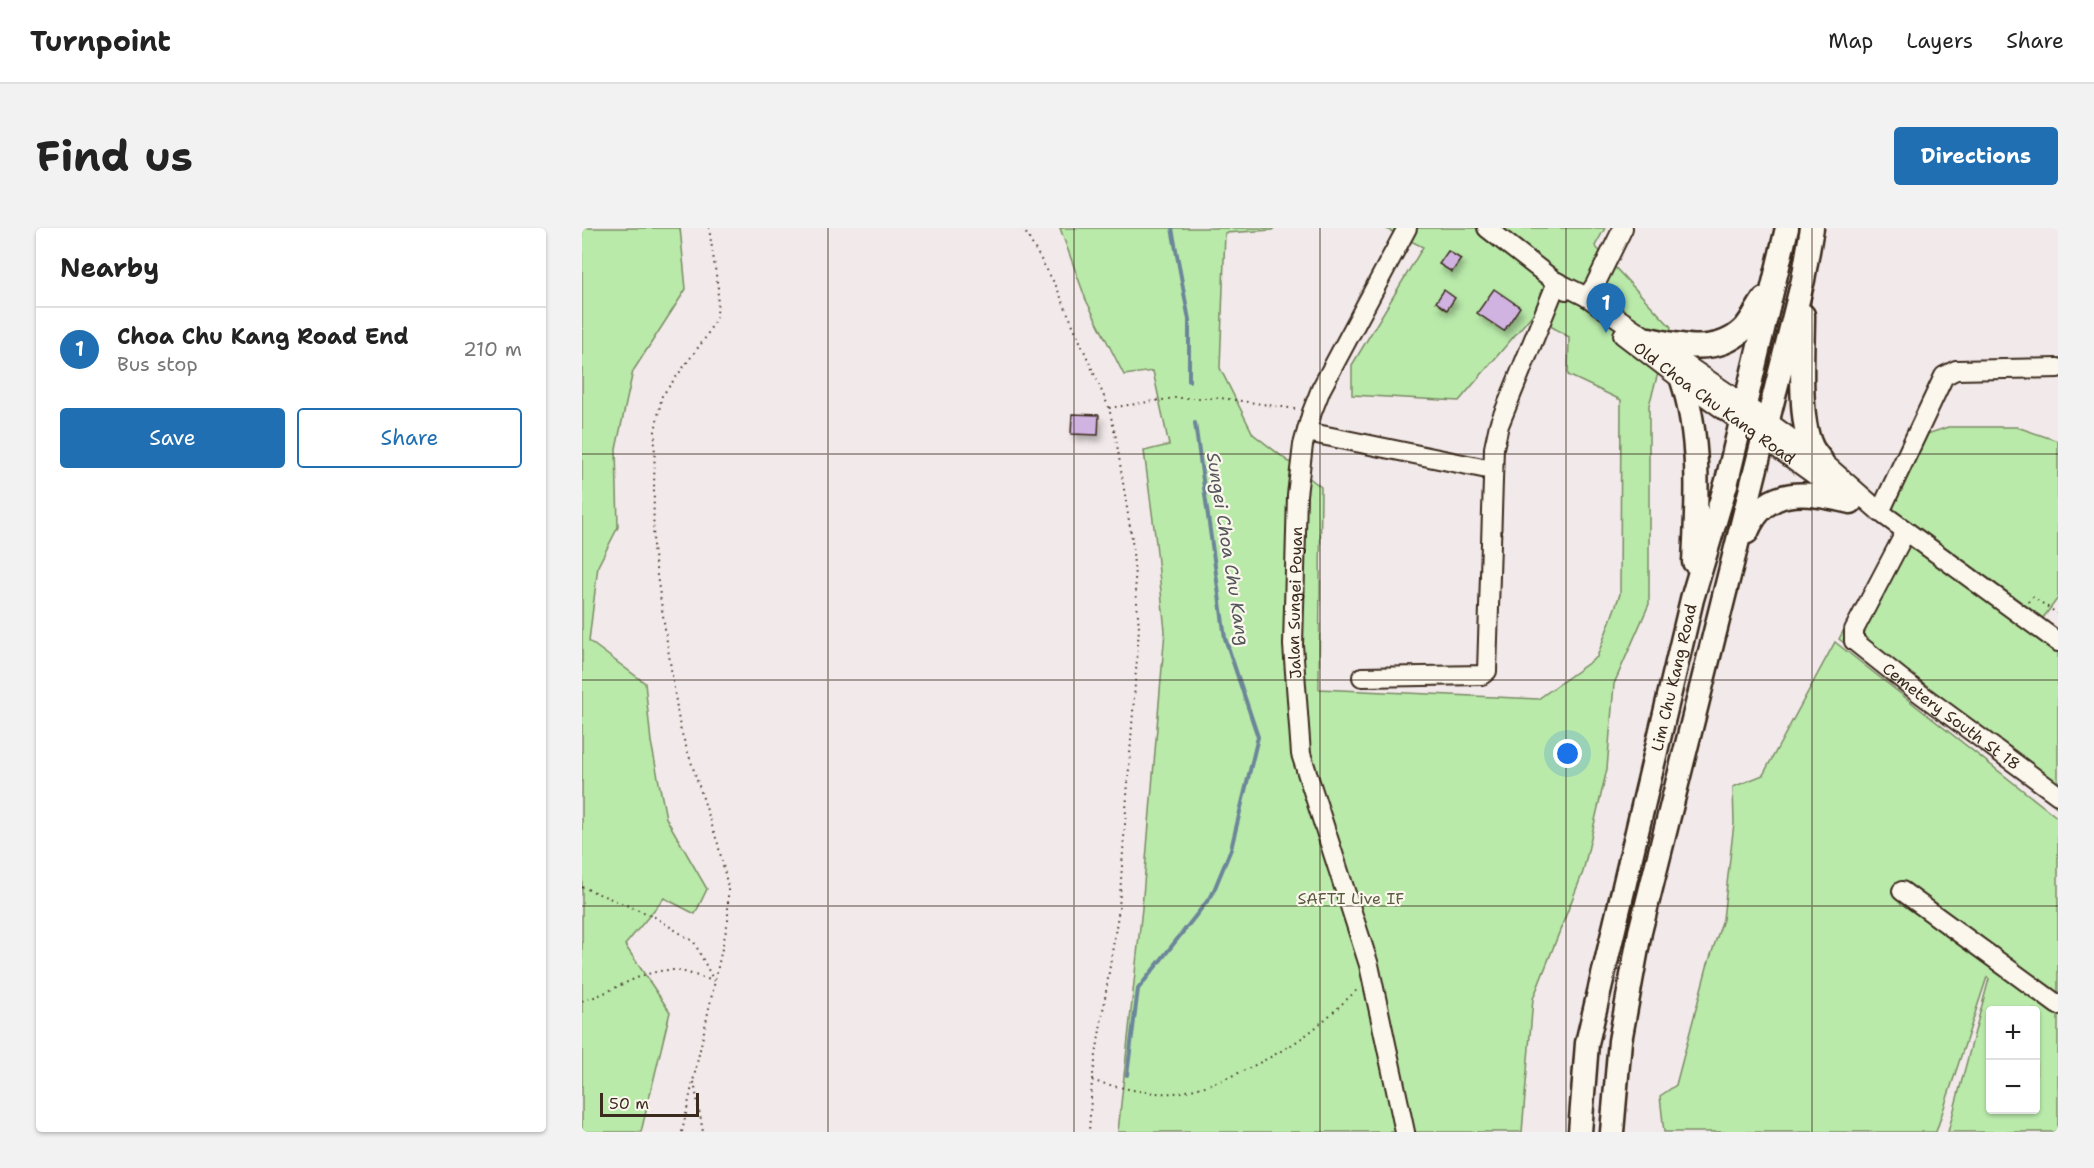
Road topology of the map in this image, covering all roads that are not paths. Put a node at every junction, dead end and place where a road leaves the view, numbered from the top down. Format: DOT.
graph roads {
  1 [pos="1407,228"];
  2 [pos="1487,228"];
  3 [pos="1623,228"];
  4 [pos="1787,228"];
  5 [pos="1812,228"];
  6 [pos="1803,280"];
  7 [pos="1557,282"];
  8 [pos="1773,286"];
  9 [pos="1587,297"];
  10 [pos="1649,339"];
  11 [pos="2058,368"];
  12 [pos="1682,381"];
  13 [pos="1743,414"];
  14 [pos="1766,431"];
  15 [pos="1306,432"];
  16 [pos="1821,460"];
  17 [pos="1492,470"];
  18 [pos="1851,502"];
  19 [pos="1880,512"];
  20 [pos="1906,531"];
  21 [pos="1731,571"];
  22 [pos="1692,599"];
  23 [pos="2055,633"];
  24 [pos="1362,677"];
  25 [pos="2058,795"];
  26 [pos="1902,891"];
  27 [pos="2058,1005"];
  28 [pos="1405,1132"];
  29 [pos="1580,1132"];
  30 [pos="1612,1132"];
  1 -- 15 [label="street, Jalan Sungei Poyan"];
  2 -- 7 [label="street, Old Choa Chu Kang Road"];
  3 -- 9 [label="street"];
  4 -- 8 [label="main road, Lim Chu Kang Road"];
  5 -- 6 [label="main road, Lim Chu Kang Road"];
  6 -- 14 [label="main road, Lim Chu Kang Road"];
  6 -- 16 [label="main road"];
  7 -- 9 [label="street, Old Choa Chu Kang Road"];
  7 -- 12 [label="street, Old Choa Chu Kang Road"];
  7 -- 17 [label="street"];
  8 -- 10 [label="main road"];
  8 -- 13 [label="main road, Lim Chu Kang Road"];
  9 -- 10 [label="street, Old Choa Chu Kang Road"];
  10 -- 13 [label="street, Old Choa Chu Kang Road"];
  11 -- 19 [label="street"];
  12 -- 13 [label="street, Old Choa Chu Kang Road"];
  12 -- 22 [label="main road"];
  13 -- 14 [label="street, Old Choa Chu Kang Road"];
  13 -- 22 [label="main road, Lim Chu Kang Road"];
  14 -- 16 [label="street, Old Choa Chu Kang Road"];
  14 -- 18 [label="street, Old Choa Chu Kang Road"];
  14 -- 21 [label="main road, Lim Chu Kang Road"];
  15 -- 17 [label="street"];
  15 -- 28 [label="street, Jalan Sungei Poyan"];
  16 -- 19 [label="street, Old Choa Chu Kang Road"];
  17 -- 24 [label="street"];
  18 -- 19 [label="street, Old Choa Chu Kang Road"];
  18 -- 21 [label="main road"];
  19 -- 20 [label="street, Old Choa Chu Kang Road"];
  20 -- 23 [label="street, Old Choa Chu Kang Road"];
  20 -- 25 [label="street, Cemetery South St 18"];
  21 -- 30 [label="main road, Lim Chu Kang Road"];
  22 -- 29 [label="main road, Lim Chu Kang Road"];
  26 -- 27 [label="street"];
}
